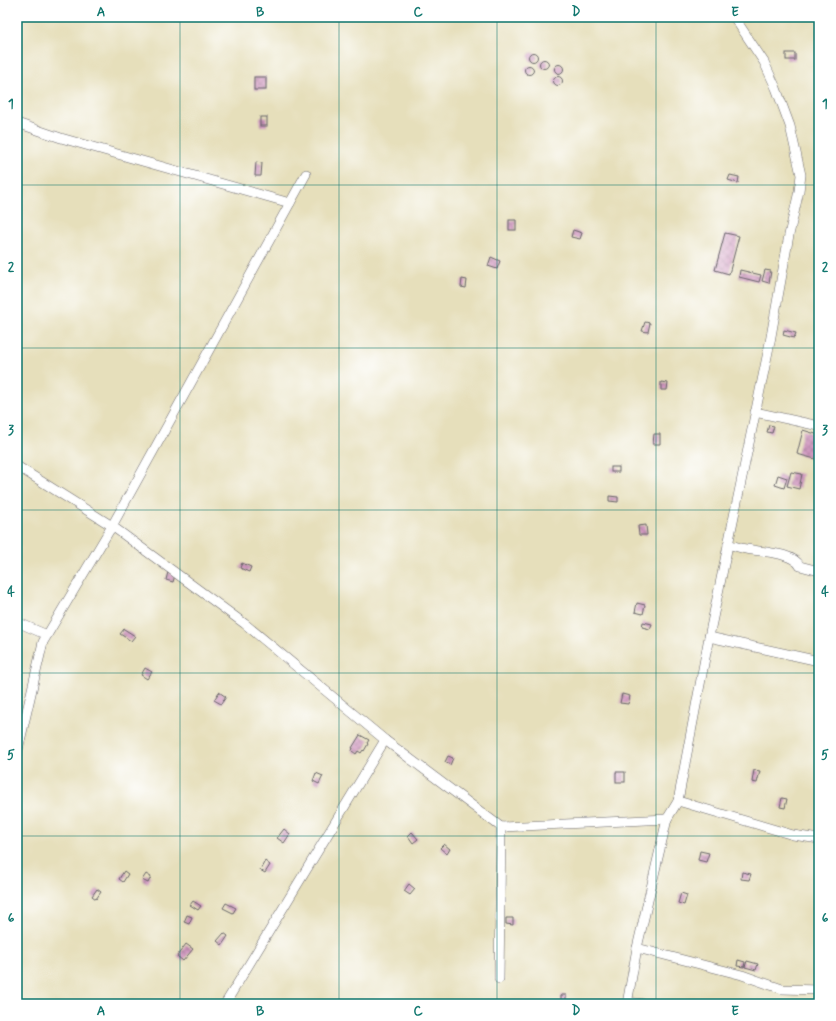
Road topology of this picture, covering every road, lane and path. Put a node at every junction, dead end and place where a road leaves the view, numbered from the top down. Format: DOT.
graph roads {
  1 [pos="734,17"];
  2 [pos="17,123"];
  3 [pos="306,174"];
  4 [pos="290,202"];
  5 [pos="755,412"];
  6 [pos="819,426"];
  7 [pos="17,466"];
  8 [pos="112,526"];
  9 [pos="728,544"];
  10 [pos="819,570"];
  11 [pos="17,622"];
  12 [pos="47,635"];
  13 [pos="708,637"];
  14 [pos="819,661"];
  15 [pos="385,740"];
  16 [pos="17,754"];
  17 [pos="678,801"];
  18 [pos="668,819"];
  19 [pos="501,827"];
  20 [pos="819,839"];
  21 [pos="637,948"];
  22 [pos="498,979"];
  23 [pos="819,990"];
  24 [pos="628,1003"];
  25 [pos="224,1004"];
  26 [pos="644,1004"];
  1 -- 5 [label="street"];
  2 -- 4 [label="street"];
  3 -- 4 [label="street"];
  4 -- 8 [label="street"];
  5 -- 6 [label="street"];
  5 -- 9 [label="street"];
  7 -- 8 [label="street"];
  8 -- 12 [label="street"];
  8 -- 15 [label="street"];
  9 -- 10 [label="street"];
  9 -- 13 [label="street"];
  11 -- 12 [label="street"];
  12 -- 16 [label="street"];
  13 -- 14 [label="street"];
  13 -- 17 [label="street"];
  15 -- 19 [label="street"];
  15 -- 25 [label="street"];
  17 -- 18 [label="street"];
  17 -- 20 [label="street"];
  18 -- 19 [label="street"];
  18 -- 21 [label="street"];
  19 -- 22 [label="street"];
  21 -- 23 [label="street"];
  21 -- 24 [label="street"];
  24 -- 26 [label="street"];
}
